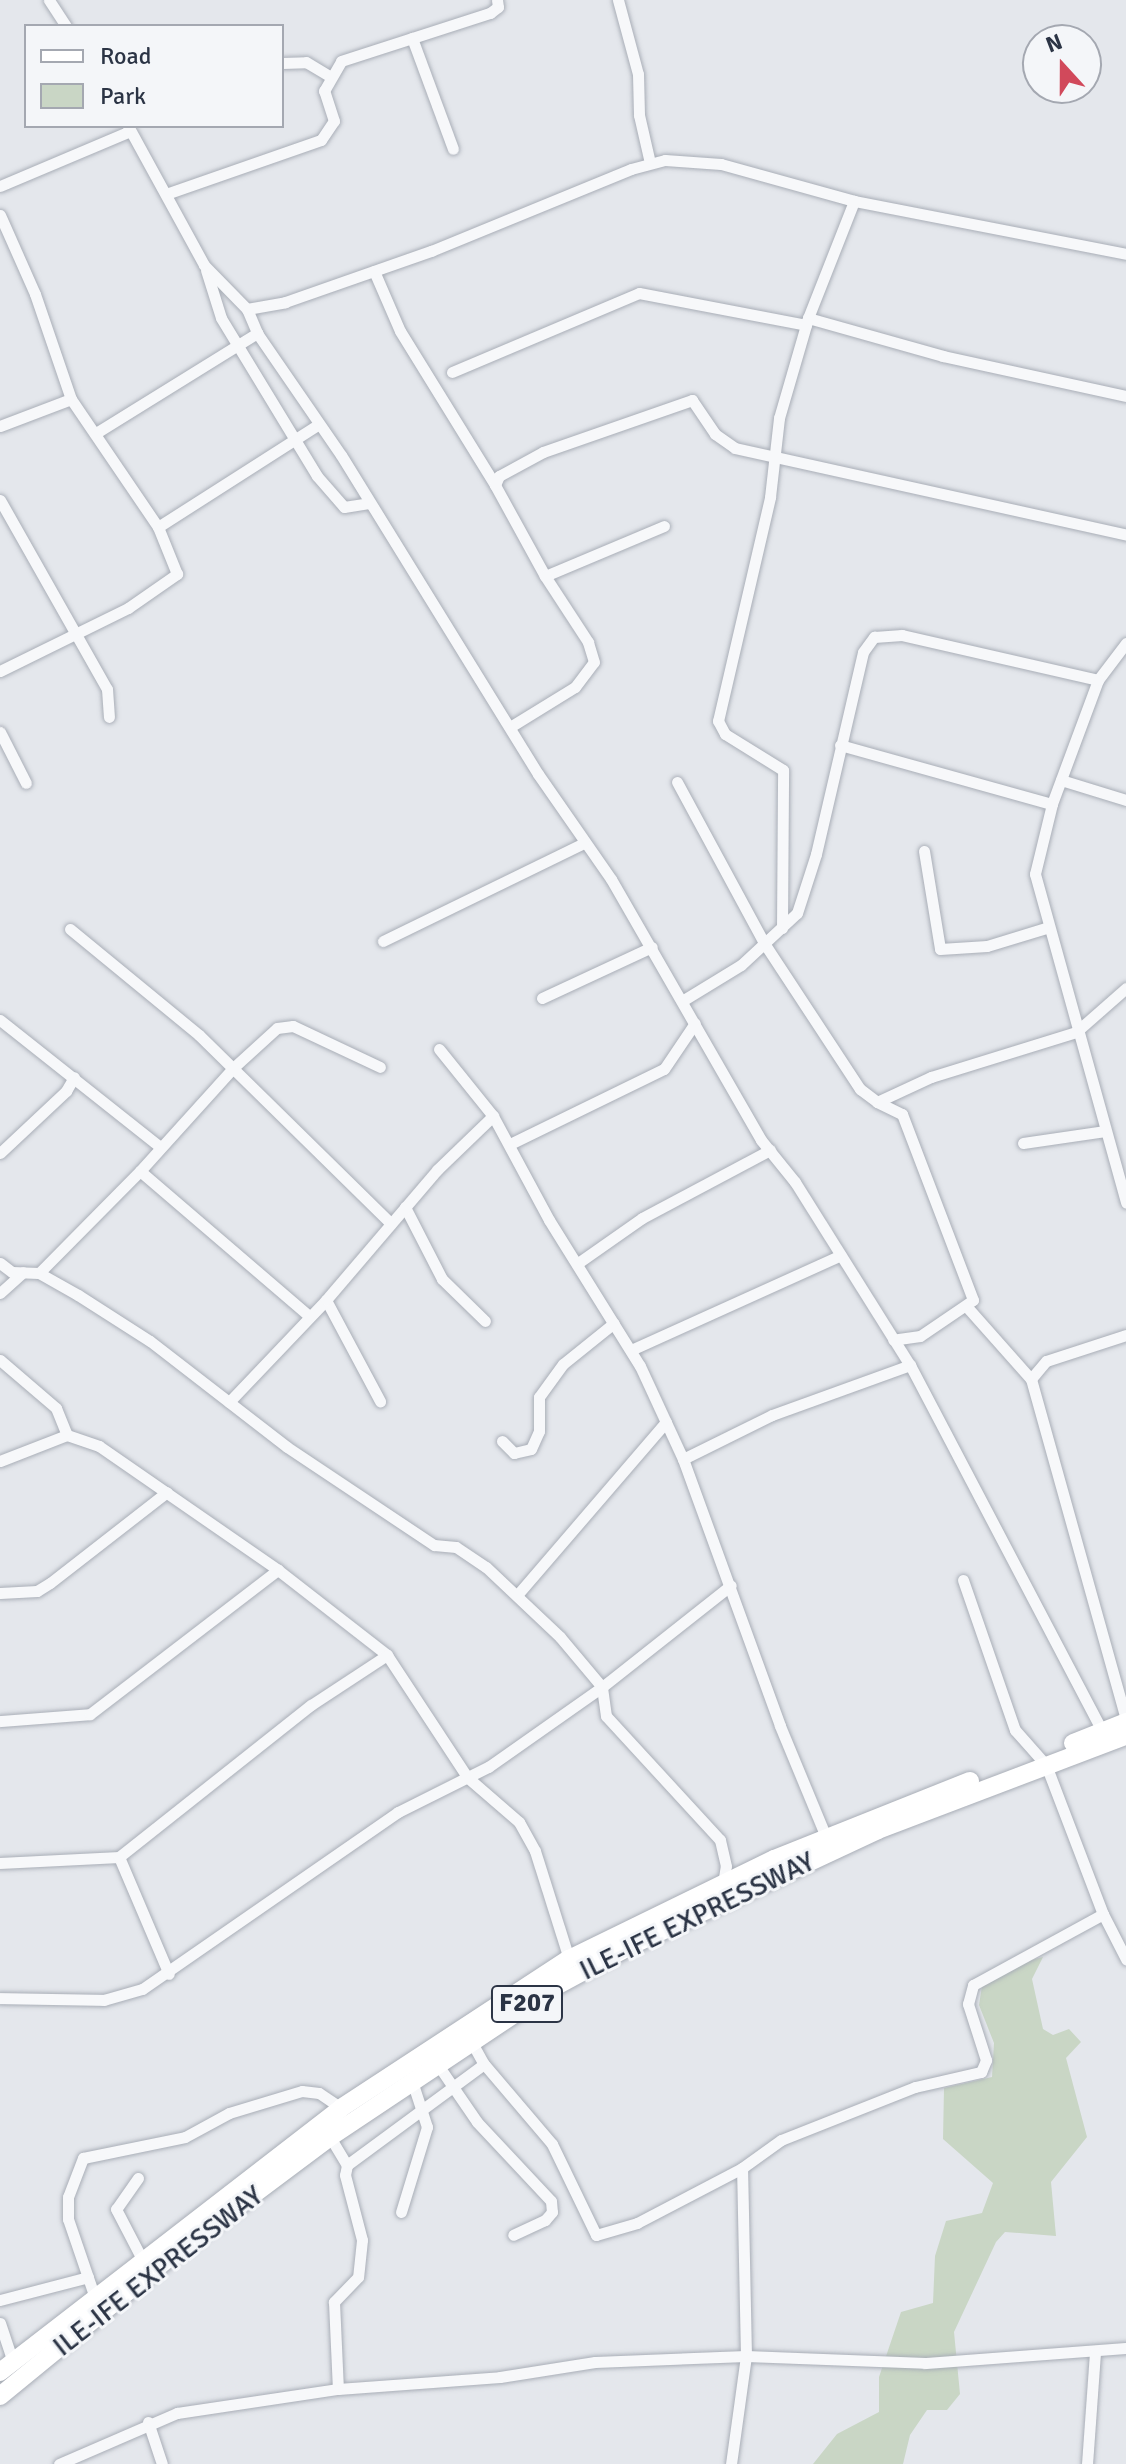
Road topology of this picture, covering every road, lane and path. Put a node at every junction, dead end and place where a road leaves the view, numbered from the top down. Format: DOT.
graph roads {
  1 [pos="49,0"];
  2 [pos="497,0"];
  3 [pos="618,0"];
  4 [pos="65,24"];
  5 [pos="412,38"];
  6 [pos="284,63"];
  7 [pos="329,76"];
  8 [pos="129,128"];
  9 [pos="453,149"];
  10 [pos="650,163"];
  11 [pos="0,186"];
  12 [pos="166,194"];
  13 [pos="854,201"];
  14 [pos="0,215"];
  15 [pos="1126,254"];
  16 [pos="204,265"];
  17 [pos="374,271"];
  18 [pos="247,309"];
  19 [pos="807,322"];
  20 [pos="257,333"];
  21 [pos="236,346"];
  22 [pos="452,372"];
  23 [pos="1126,396"];
  24 [pos="71,399"];
  25 [pos="319,424"];
  26 [pos="0,426"];
  27 [pos="96,433"];
  28 [pos="296,440"];
  29 [pos="776,454"];
  30 [pos="495,485"];
  31 [pos="0,500"];
  32 [pos="369,503"];
  33 [pos="664,526"];
  34 [pos="158,527"];
  35 [pos="1126,535"];
  36 [pos="545,576"];
  37 [pos="79,633"];
  38 [pos="1126,643"];
  39 [pos="0,671"];
  40 [pos="1098,680"];
  41 [pos="109,717"];
  42 [pos="510,727"];
  43 [pos="0,732"];
  44 [pos="840,745"];
  45 [pos="1061,780"];
  46 [pos="677,782"];
  47 [pos="26,783"];
  48 [pos="1126,800"];
  49 [pos="1052,804"];
  50 [pos="584,843"];
  51 [pos="924,851"];
  52 [pos="782,928"];
  53 [pos="1046,928"];
  54 [pos="70,929"];
  55 [pos="383,941"];
  56 [pos="764,943"];
  57 [pos="652,947"];
  58 [pos="1126,988"];
  59 [pos="542,998"];
  60 [pos="682,1001"];
  61 [pos="0,1020"];
  62 [pos="695,1023"];
  63 [pos="1076,1032"];
  64 [pos="439,1049"];
  65 [pos="380,1067"];
  66 [pos="233,1068"];
  67 [pos="74,1077"];
  68 [pos="877,1102"];
  69 [pos="493,1116"];
  70 [pos="1105,1131"];
  71 [pos="1023,1143"];
  72 [pos="510,1144"];
  73 [pos="160,1147"];
  74 [pos="770,1150"];
  75 [pos="0,1153"];
  76 [pos="140,1171"];
  77 [pos="1126,1203"];
  78 [pos="405,1207"];
  79 [pos="391,1224"];
  80 [pos="841,1255"];
  81 [pos="0,1263"];
  82 [pos="578,1263"];
  83 [pos="23,1272"];
  84 [pos="39,1273"];
  85 [pos="0,1293"];
  86 [pos="326,1300"];
  87 [pos="967,1307"];
  88 [pos="308,1315"];
  89 [pos="485,1321"];
  90 [pos="614,1323"];
  91 [pos="1126,1335"];
  92 [pos="893,1340"];
  93 [pos="631,1350"];
  94 [pos="0,1360"];
  95 [pos="910,1365"];
  96 [pos="1031,1379"];
  97 [pos="380,1401"];
  98 [pos="229,1402"];
  99 [pos="666,1422"];
  100 [pos="67,1435"];
  101 [pos="502,1441"];
  102 [pos="683,1459"];
  103 [pos="0,1461"];
  104 [pos="167,1492"];
  105 [pos="278,1570"];
  106 [pos="963,1580"];
  107 [pos="731,1585"];
  108 [pos="0,1593"];
  109 [pos="518,1594"];
  110 [pos="387,1655"];
  111 [pos="602,1687"];
  112 [pos="0,1721"];
  113 [pos="1126,1721"];
  114 [pos="1102,1731"];
  115 [pos="1126,1736"];
  116 [pos="1043,1761"];
  117 [pos="467,1777"];
  118 [pos="826,1837"];
  119 [pos="119,1857"];
  120 [pos="0,1863"];
  121 [pos="760,1875"];
  122 [pos="723,1885"];
  123 [pos="1103,1914"];
  124 [pos="569,1959"];
  125 [pos="1126,1959"];
  126 [pos="169,1974"];
  127 [pos="0,1998"];
  128 [pos="471,2041"];
  129 [pos="484,2064"];
  130 [pos="438,2065"];
  131 [pos="412,2081"];
  132 [pos="452,2090"];
  133 [pos="420,2106"];
  134 [pos="341,2108"];
  135 [pos="330,2137"];
  136 [pos="347,2165"];
  137 [pos="742,2168"];
  138 [pos="138,2178"];
  139 [pos="401,2212"];
  140 [pos="513,2235"];
  141 [pos="142,2259"];
  142 [pos="91,2286"];
  143 [pos="0,2300"];
  144 [pos="0,2323"];
  145 [pos="1126,2348"];
  146 [pos="1095,2352"];
  147 [pos="746,2356"];
  148 [pos="4,2369"];
  149 [pos="338,2389"];
  150 [pos="0,2396"];
  151 [pos="148,2422"];
  152 [pos="59,2464"];
  153 [pos="162,2464"];
  154 [pos="731,2464"];
  155 [pos="1087,2464"];
  1 -- 4 [label="street"];
  2 -- 5 [label="street"];
  3 -- 10 [label="street"];
  5 -- 7 [label="street"];
  5 -- 9 [label="street"];
  6 -- 7 [label="street"];
  7 -- 12 [label="street"];
  8 -- 11 [label="street"];
  8 -- 12 [label="street"];
  10 -- 13 [label="street"];
  10 -- 17 [label="street"];
  12 -- 16 [label="street"];
  13 -- 15 [label="street"];
  13 -- 19 [label="street"];
  14 -- 24 [label="street"];
  16 -- 18 [label="street"];
  16 -- 21 [label="street"];
  17 -- 18 [label="street"];
  17 -- 30 [label="street"];
  18 -- 20 [label="street"];
  19 -- 22 [label="street"];
  19 -- 23 [label="street"];
  19 -- 29 [label="street"];
  20 -- 21 [label="street"];
  20 -- 25 [label="street"];
  21 -- 27 [label="street"];
  21 -- 28 [label="street"];
  24 -- 26 [label="street"];
  24 -- 27 [label="street"];
  25 -- 28 [label="street"];
  25 -- 32 [label="street"];
  27 -- 34 [label="street"];
  28 -- 32 [label="street"];
  28 -- 34 [label="street"];
  29 -- 30 [label="street"];
  29 -- 35 [label="street"];
  29 -- 52 [label="street"];
  30 -- 36 [label="street"];
  31 -- 37 [label="street"];
  32 -- 42 [label="street"];
  33 -- 36 [label="street"];
  34 -- 37 [label="street"];
  36 -- 42 [label="street"];
  37 -- 39 [label="street"];
  37 -- 41 [label="street"];
  38 -- 40 [label="street"];
  40 -- 44 [label="street"];
  40 -- 45 [label="street"];
  42 -- 50 [label="street"];
  43 -- 47 [label="street"];
  44 -- 49 [label="street"];
  44 -- 52 [label="street"];
  45 -- 48 [label="street"];
  45 -- 49 [label="street"];
  46 -- 56 [label="street"];
  49 -- 53 [label="street"];
  50 -- 55 [label="street"];
  50 -- 57 [label="street"];
  51 -- 53 [label="street"];
  52 -- 56 [label="street"];
  53 -- 63 [label="street"];
  54 -- 66 [label="street"];
  56 -- 60 [label="street"];
  56 -- 68 [label="street"];
  57 -- 59 [label="street"];
  57 -- 60 [label="street"];
  58 -- 63 [label="street"];
  60 -- 62 [label="street"];
  61 -- 67 [label="street"];
  62 -- 72 [label="street"];
  62 -- 74 [label="street"];
  63 -- 68 [label="street"];
  63 -- 70 [label="street"];
  64 -- 69 [label="street"];
  65 -- 66 [label="street"];
  66 -- 73 [label="street"];
  66 -- 79 [label="street"];
  67 -- 73 [label="street"];
  67 -- 75 [label="street"];
  68 -- 87 [label="street"];
  69 -- 72 [label="street"];
  69 -- 78 [label="street"];
  70 -- 71 [label="street"];
  70 -- 77 [label="street"];
  72 -- 82 [label="street"];
  73 -- 76 [label="street"];
  74 -- 80 [label="street"];
  74 -- 82 [label="street"];
  76 -- 84 [label="street"];
  76 -- 88 [label="street"];
  78 -- 79 [label="street"];
  78 -- 89 [label="street"];
  79 -- 86 [label="street"];
  80 -- 92 [label="street"];
  80 -- 93 [label="street"];
  81 -- 83 [label="street"];
  82 -- 90 [label="street"];
  83 -- 84 [label="street"];
  83 -- 85 [label="street"];
  84 -- 98 [label="street"];
  86 -- 88 [label="street"];
  86 -- 97 [label="street"];
  87 -- 92 [label="street"];
  87 -- 96 [label="street"];
  88 -- 98 [label="street"];
  90 -- 93 [label="street"];
  90 -- 101 [label="street"];
  91 -- 96 [label="street"];
  92 -- 95 [label="street"];
  93 -- 99 [label="street"];
  94 -- 100 [label="street"];
  95 -- 102 [label="street"];
  95 -- 114 [label="street"];
  96 -- 113 [label="street"];
  98 -- 109 [label="street"];
  99 -- 102 [label="street"];
  99 -- 109 [label="street"];
  100 -- 103 [label="street"];
  100 -- 104 [label="street"];
  102 -- 107 [label="street"];
  104 -- 105 [label="street"];
  104 -- 108 [label="street"];
  105 -- 110 [label="street"];
  105 -- 112 [label="street"];
  106 -- 116 [label="street"];
  107 -- 111 [label="street"];
  107 -- 118 [label="street"];
  109 -- 111 [label="street"];
  110 -- 117 [label="street"];
  110 -- 119 [label="street"];
  111 -- 117 [label="street"];
  111 -- 122 [label="street"];
  113 -- 114 [label="main road, ILE-IFE EXPRESSWAY / F207"];
  114 -- 116 [label="main road, ILE-IFE EXPRESSWAY / F207"];
  115 -- 116 [label="main road, ILE-IFE EXPRESSWAY / F207"];
  116 -- 118 [label="main road, ILE-IFE EXPRESSWAY / F207"];
  116 -- 121 [label="main road, ILE-IFE EXPRESSWAY / F207"];
  116 -- 123 [label="street"];
  117 -- 124 [label="street"];
  117 -- 126 [label="street"];
  118 -- 121 [label="main road, ILE-IFE EXPRESSWAY / F207"];
  119 -- 120 [label="street"];
  119 -- 126 [label="street"];
  121 -- 122 [label="main road, ILE-IFE EXPRESSWAY / F207"];
  121 -- 128 [label="main road, ILE-IFE EXPRESSWAY / F207"];
  122 -- 124 [label="main road, ILE-IFE EXPRESSWAY / F207"];
  123 -- 125 [label="street"];
  123 -- 137 [label="street"];
  124 -- 134 [label="main road, ILE-IFE EXPRESSWAY / F207"];
  126 -- 127 [label="street"];
  128 -- 129 [label="street"];
  128 -- 130 [label="main road, ILE-IFE EXPRESSWAY / F207"];
  129 -- 132 [label="street"];
  129 -- 137 [label="street"];
  130 -- 131 [label="main road, ILE-IFE EXPRESSWAY / F207"];
  130 -- 132 [label="street"];
  131 -- 133 [label="street"];
  131 -- 135 [label="main road, ILE-IFE EXPRESSWAY / F207"];
  132 -- 133 [label="street"];
  132 -- 140 [label="street"];
  133 -- 136 [label="street"];
  133 -- 139 [label="street"];
  134 -- 141 [label="main road, ILE-IFE EXPRESSWAY / F207"];
  134 -- 142 [label="street"];
  135 -- 136 [label="street"];
  135 -- 150 [label="main road, ILE-IFE EXPRESSWAY / F207"];
  136 -- 149 [label="street"];
  137 -- 147 [label="street"];
  138 -- 141 [label="street"];
  141 -- 142 [label="main road, ILE-IFE EXPRESSWAY / F207"];
  142 -- 143 [label="street"];
  142 -- 148 [label="main road, ILE-IFE EXPRESSWAY / F207"];
  144 -- 148 [label="street"];
  145 -- 146 [label="street"];
  146 -- 147 [label="street"];
  146 -- 155 [label="street"];
  147 -- 149 [label="street"];
  147 -- 154 [label="street"];
  149 -- 151 [label="street"];
  151 -- 152 [label="street"];
  151 -- 153 [label="street"];
}
